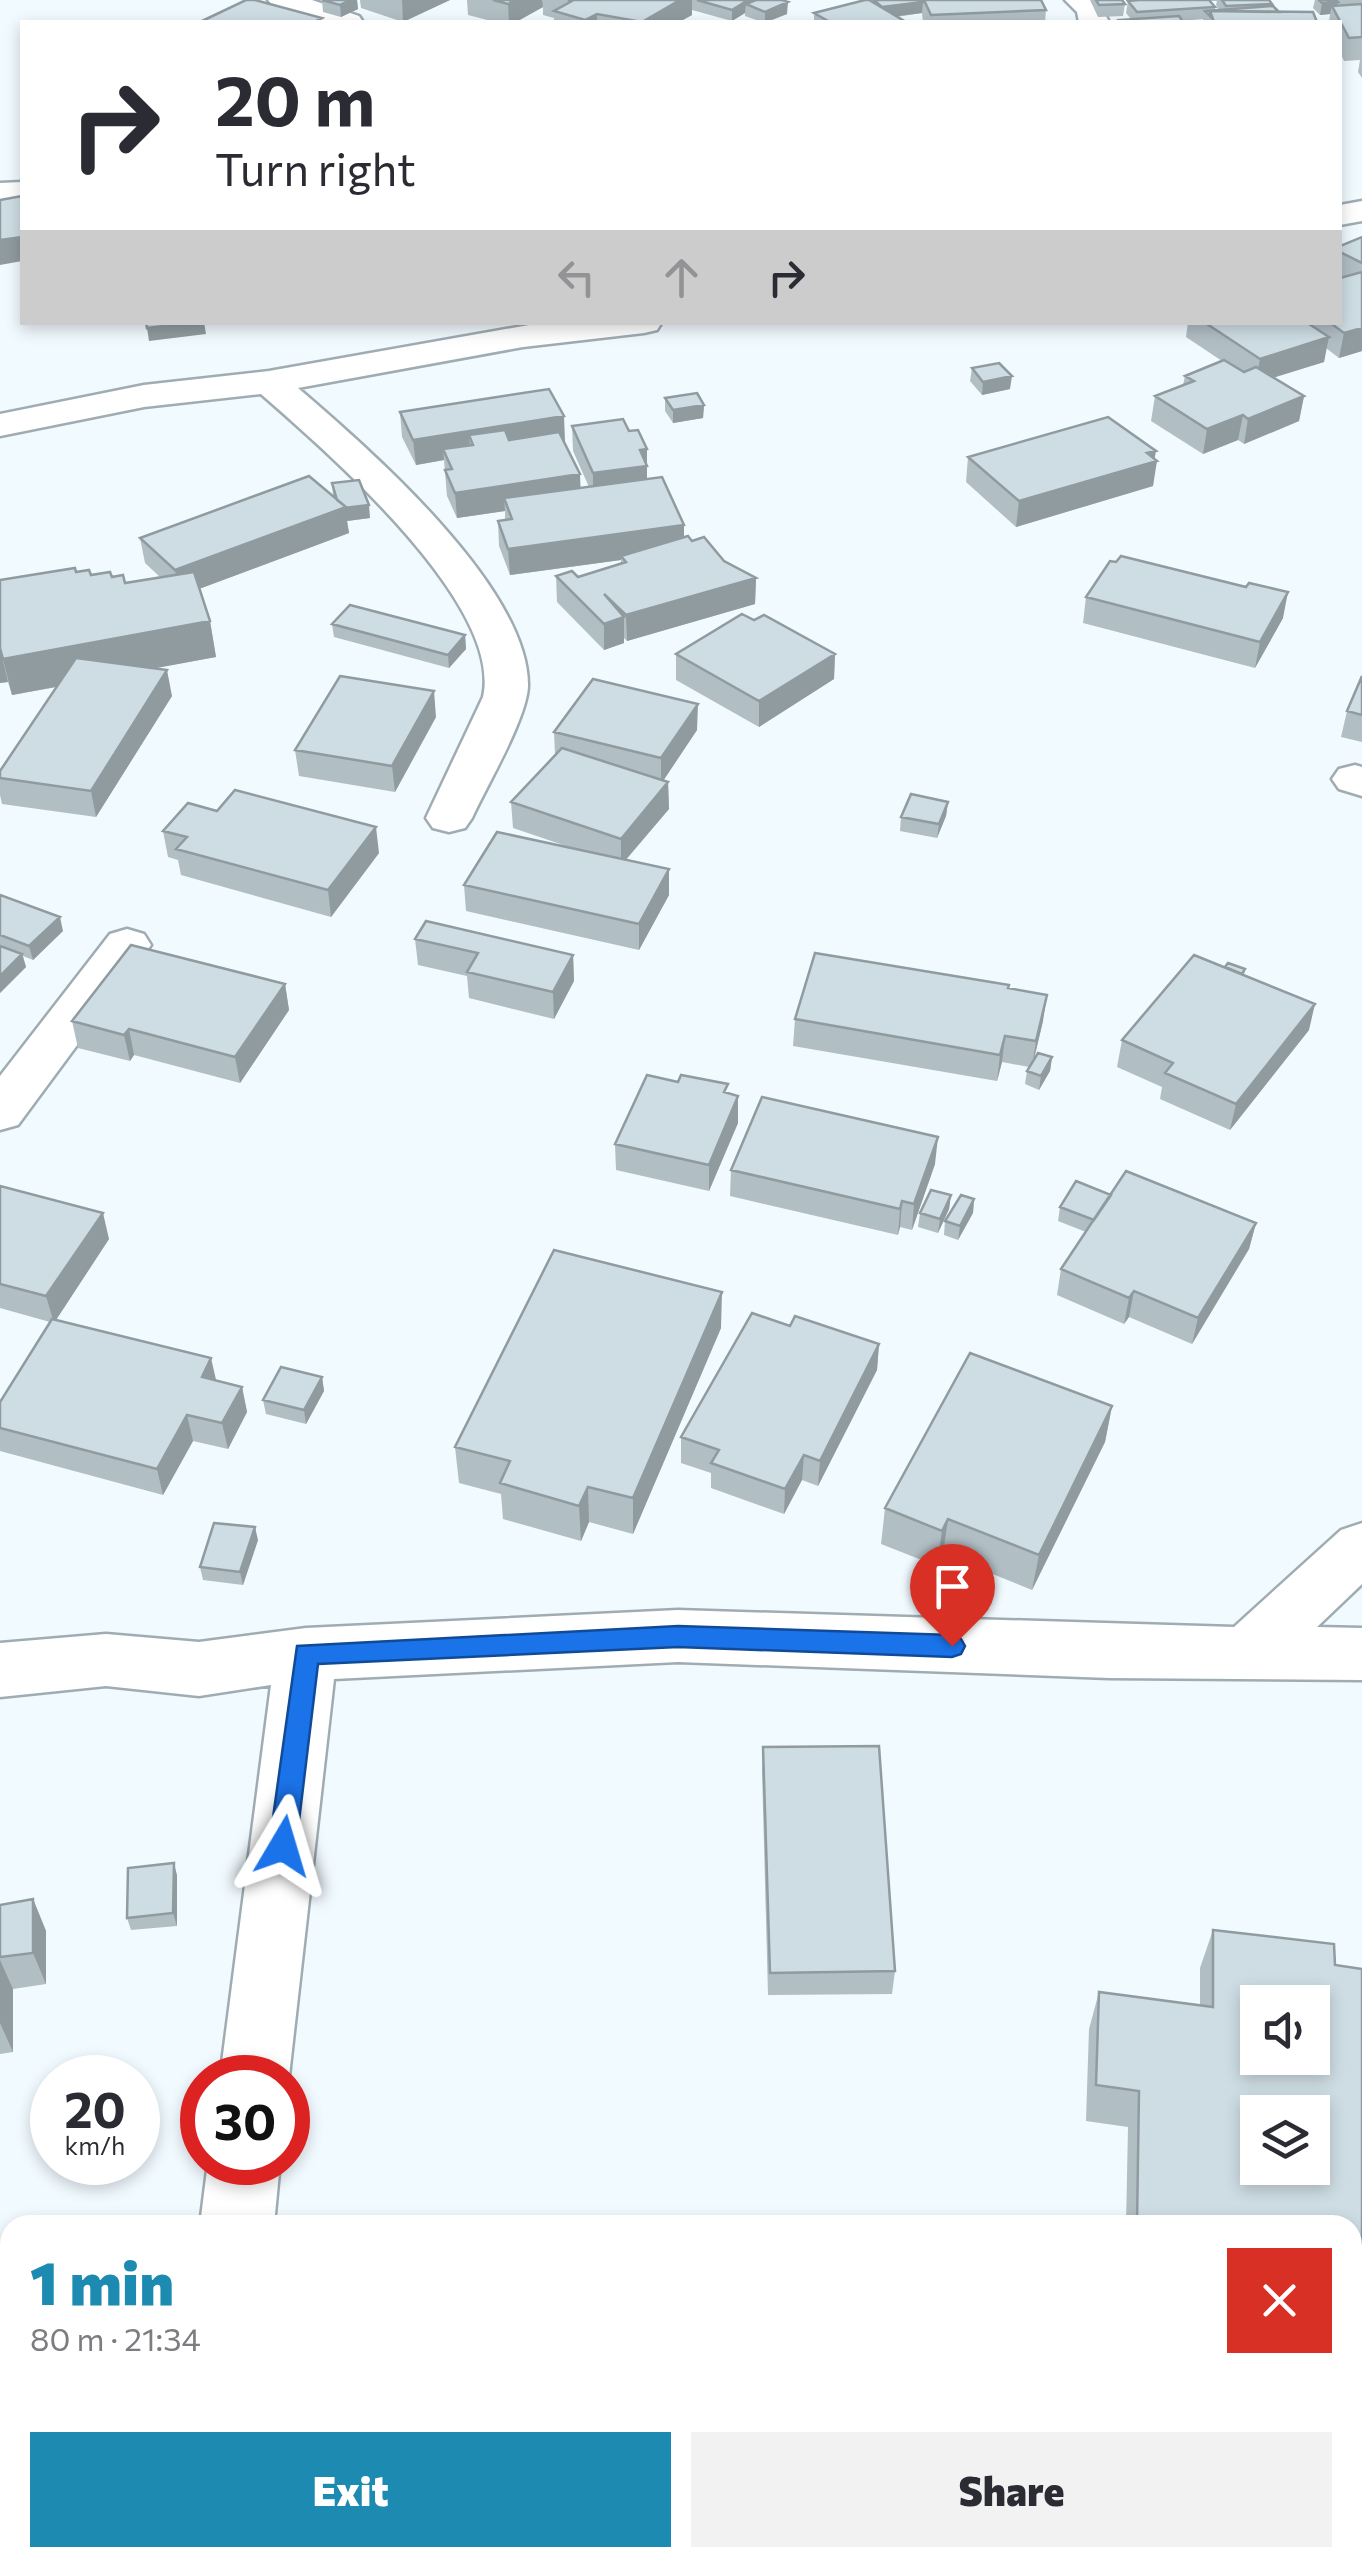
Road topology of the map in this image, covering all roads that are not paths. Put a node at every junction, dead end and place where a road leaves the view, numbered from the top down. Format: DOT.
graph roads {
  1 [pos="1080,0"];
  2 [pos="304,3"];
  3 [pos="343,20"];
  4 [pos="1094,20"];
  5 [pos="600,325"];
  6 [pos="571,327"];
  7 [pos="268,382"];
  8 [pos="0,425"];
  9 [pos="449,818"];
  10 [pos="127,945"];
  11 [pos="0,1112"];
  12 [pos="1362,1546"];
  13 [pos="1248,1653"];
  14 [pos="306,1654"];
  15 [pos="1362,1654"];
  16 [pos="0,1670"];
  17 [pos="258,2055"];
  18 [pos="241,2185"];
  19 [pos="238,2215"];
  1 -- 4 [label="street"];
  2 -- 3 [label="street"];
  5 -- 6 [label="street"];
  6 -- 7 [label="street"];
  7 -- 8 [label="street"];
  7 -- 9 [label="street"];
  10 -- 11 [label="street"];
  12 -- 13 [label="street"];
  13 -- 14 [label="street"];
  13 -- 15 [label="street"];
  14 -- 16 [label="street"];
  14 -- 17 [label="street"];
  18 -- 19 [label="street"];
}
